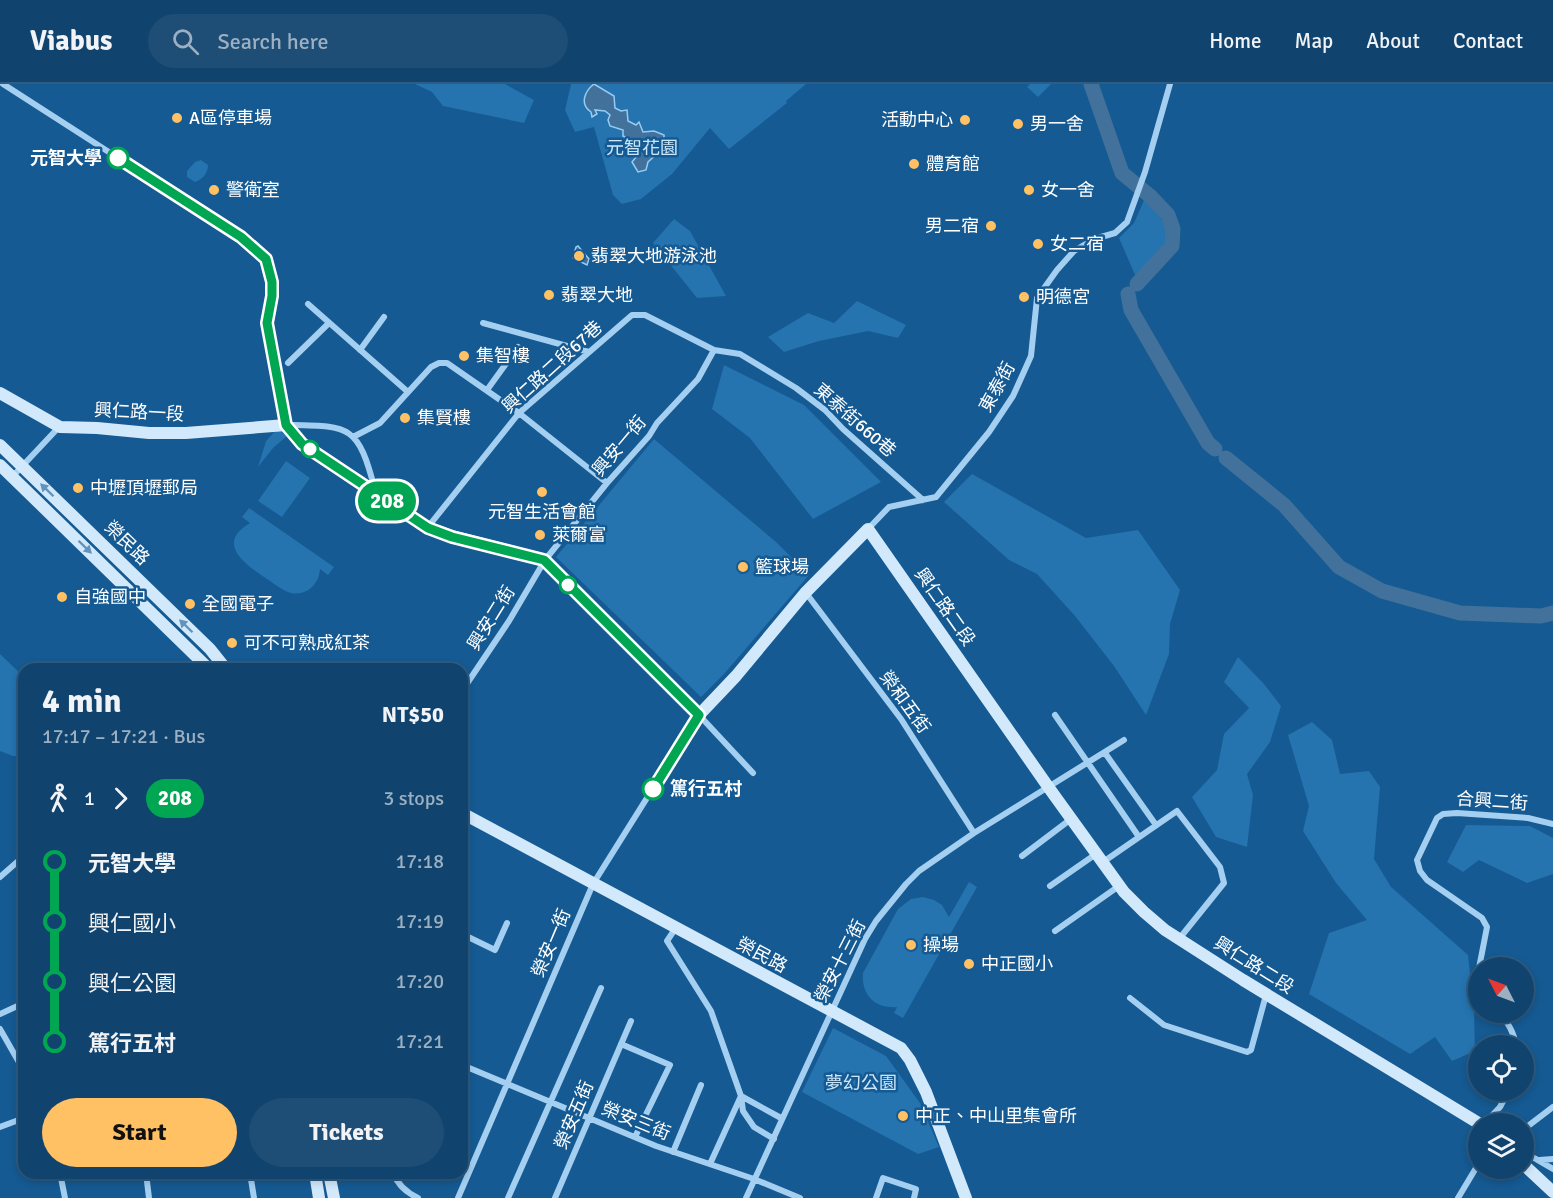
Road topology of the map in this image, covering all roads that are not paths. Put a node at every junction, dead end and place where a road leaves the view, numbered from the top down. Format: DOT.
graph roads {
  1 [pos="3,84"];
  2 [pos="1170,84"];
  3 [pos="308,304"];
  4 [pos="632,315"];
  5 [pos="384,317"];
  6 [pos="329,323"];
  7 [pos="483,323"];
  8 [pos="518,347"];
  9 [pos="360,350"];
  10 [pos="714,350"];
  11 [pos="589,352"];
  12 [pos="288,363"];
  13 [pos="487,390"];
  14 [pos="408,392"];
  15 [pos="0,393"];
  16 [pos="519,413"];
  17 [pos="286,425"];
  18 [pos="60,427"];
  19 [pos="353,437"];
  20 [pos="0,445"];
  21 [pos="0,465"];
  22 [pos="23,467"];
  23 [pos="12,477"];
  24 [pos="607,483"];
  25 [pos="376,494"];
  26 [pos="923,500"];
  27 [pos="428,528"];
  28 [pos="868,528"];
  29 [pos="544,560"];
  30 [pos="805,593"];
  31 [pos="203,663"];
  32 [pos="221,663"];
  33 [pos="468,682"];
  34 [pos="699,715"];
  35 [pos="1055,715"];
  36 [pos="1124,740"];
  37 [pos="1105,753"];
  38 [pos="1088,763"];
  39 [pos="753,773"];
  40 [pos="1049,788"];
  41 [pos="468,816"];
  42 [pos="1071,819"];
  43 [pos="1553,824"];
  44 [pos="1156,825"];
  45 [pos="974,833"];
  46 [pos="1139,837"];
  47 [pos="1022,856"];
  48 [pos="1100,858"];
  49 [pos="18,861"];
  50 [pos="0,877"];
  51 [pos="593,884"];
  52 [pos="1050,886"];
  53 [pos="1119,886"];
  54 [pos="507,923"];
  55 [pos="675,929"];
  56 [pos="1055,931"];
  57 [pos="468,937"];
  58 [pos="1179,939"];
  59 [pos="1481,957"];
  60 [pos="601,988"];
  61 [pos="1266,994"];
  62 [pos="1130,998"];
  63 [pos="18,1006"];
  64 [pos="831,1012"];
  65 [pos="0,1014"];
  66 [pos="631,1021"];
  67 [pos="0,1029"];
  68 [pos="621,1044"];
  69 [pos="18,1060"];
  70 [pos="468,1068"];
  71 [pos="506,1084"];
  72 [pos="701,1085"];
  73 [pos="741,1096"];
  74 [pos="1503,1101"];
  75 [pos="549,1102"];
  76 [pos="1553,1107"];
  77 [pos="1494,1113"];
  78 [pos="1468,1116"];
  79 [pos="589,1118"];
  80 [pos="781,1118"];
  81 [pos="18,1120"];
  82 [pos="1534,1121"];
  83 [pos="0,1127"];
  84 [pos="635,1137"];
  85 [pos="774,1139"];
  86 [pos="673,1152"];
  87 [pos="1534,1158"];
  88 [pos="1553,1159"];
  89 [pos="1538,1160"];
  90 [pos="710,1164"];
  91 [pos="1553,1169"];
  92 [pos="468,1174"];
  93 [pos="1534,1174"];
  94 [pos="61,1179"];
  95 [pos="147,1179"];
  96 [pos="251,1179"];
  97 [pos="316,1179"];
  98 [pos="330,1179"];
  99 [pos="395,1179"];
  100 [pos="466,1179"];
  101 [pos="754,1179"];
  102 [pos="1470,1179"];
  103 [pos="1553,1192"];
  104 [pos="65,1198"];
  105 [pos="149,1198"];
  106 [pos="254,1198"];
  107 [pos="320,1198"];
  108 [pos="334,1198"];
  109 [pos="418,1198"];
  110 [pos="458,1198"];
  111 [pos="508,1198"];
  112 [pos="555,1198"];
  113 [pos="746,1198"];
  114 [pos="801,1198"];
  115 [pos="876,1198"];
  116 [pos="914,1198"];
  117 [pos="966,1198"];
  118 [pos="1458,1198"];
  1 -- 17 [label="street"];
  2 -- 26 [label="street, 東泰街"];
  3 -- 6 [label="street"];
  4 -- 10 [label="street, 東泰街660巷"];
  4 -- 11 [label="street, 興仁路二段67巷"];
  5 -- 9 [label="street"];
  6 -- 9 [label="street"];
  6 -- 12 [label="street"];
  7 -- 11 [label="street"];
  8 -- 13 [label="street"];
  9 -- 14 [label="street"];
  10 -- 24 [label="street, 興安一街"];
  10 -- 26 [label="street, 東泰街660巷"];
  11 -- 16 [label="street, 興仁路二段67巷"];
  13 -- 14 [label="street"];
  13 -- 16 [label="street"];
  14 -- 19 [label="street"];
  15 -- 18 [label="street, 興仁路一段"];
  16 -- 24 [label="street"];
  16 -- 27 [label="street, 興仁路二段67巷"];
  17 -- 18 [label="street, 興仁路一段"];
  17 -- 19 [label="street"];
  17 -- 25 [label="street"];
  18 -- 22 [label="street"];
  19 -- 25 [label="street"];
  20 -- 22 [label="street, 榮民路"];
  21 -- 23 [label="street, 榮民路"];
  22 -- 23 [label="street"];
  32 -- 22 [label="street, 榮民路, one-way"];
  23 -- 31 [label="street, 榮民路, one-way"];
  24 -- 29 [label="street, 興安一街"];
  25 -- 27 [label="street"];
  26 -- 28 [label="street"];
  27 -- 29 [label="street"];
  28 -- 30 [label="street"];
  28 -- 40 [label="street, 興仁路二段"];
  29 -- 33 [label="street, 興安二街"];
  29 -- 34 [label="street"];
  30 -- 34 [label="street"];
  30 -- 45 [label="street, 榮和五街"];
  34 -- 39 [label="street"];
  34 -- 51 [label="street, 榮安一街"];
  35 -- 38 [label="street"];
  36 -- 37 [label="street, 榮安十三街"];
  37 -- 38 [label="street, 榮安十三街"];
  37 -- 44 [label="street"];
  38 -- 40 [label="street, 榮安十三街"];
  38 -- 46 [label="street"];
  40 -- 42 [label="street, 興仁路二段"];
  40 -- 45 [label="street, 榮安十三街"];
  41 -- 51 [label="street, 榮民路"];
  42 -- 47 [label="street"];
  42 -- 48 [label="street, 興仁路二段"];
  43 -- 59 [label="street, 合興二街"];
  44 -- 46 [label="street"];
  44 -- 58 [label="street"];
  45 -- 64 [label="street, 榮安十三街"];
  46 -- 48 [label="street"];
  48 -- 52 [label="street"];
  48 -- 53 [label="street, 興仁路二段"];
  49 -- 50 [label="street"];
  51 -- 55 [label="street, 榮民路"];
  51 -- 71 [label="street, 榮安一街"];
  53 -- 56 [label="street"];
  53 -- 58 [label="street, 興仁路二段"];
  54 -- 57 [label="street"];
  55 -- 64 [label="street, 榮民路"];
  55 -- 73 [label="street"];
  58 -- 61 [label="street, 興仁路二段"];
  60 -- 75 [label="street"];
  61 -- 62 [label="street"];
  61 -- 78 [label="street, 興仁路二段"];
  63 -- 65 [label="street"];
  64 -- 80 [label="street, 榮安十三街"];
  64 -- 117 [label="street, 榮民路"];
  66 -- 68 [label="street, 榮安五街"];
  67 -- 69 [label="street"];
  68 -- 79 [label="street, 榮安五街"];
  68 -- 84 [label="street"];
  70 -- 71 [label="street, 榮安三街"];
  71 -- 75 [label="street, 榮安三街"];
  71 -- 92 [label="street, 榮安一街"];
  72 -- 86 [label="street"];
  73 -- 80 [label="street"];
  73 -- 85 [label="street"];
  73 -- 90 [label="street"];
  74 -- 77 [label="street"];
  75 -- 79 [label="street, 榮安三街"];
  75 -- 111 [label="street"];
  76 -- 82 [label="street"];
  79 -- 84 [label="street, 榮安三街"];
  79 -- 112 [label="street, 榮安五街"];
  80 -- 85 [label="street, 榮安十三街"];
  81 -- 83 [label="street"];
  84 -- 86 [label="street, 榮安三街"];
  85 -- 101 [label="street, 榮安十三街"];
  86 -- 90 [label="street, 榮安三街"];
  87 -- 89 [label="street"];
  88 -- 89 [label="street"];
  89 -- 91 [label="street"];
  90 -- 101 [label="street, 榮安三街"];
  93 -- 103 [label="street"];
  94 -- 104 [label="street"];
  95 -- 105 [label="street"];
  96 -- 106 [label="street"];
  97 -- 107 [label="street"];
  98 -- 108 [label="street"];
  99 -- 109 [label="street"];
  100 -- 110 [label="street, 榮安一街"];
  101 -- 113 [label="street, 榮安十三街"];
  101 -- 114 [label="street, 榮安三街"];
  102 -- 118 [label="street"];
  115 -- 116 [label="street"];
}
